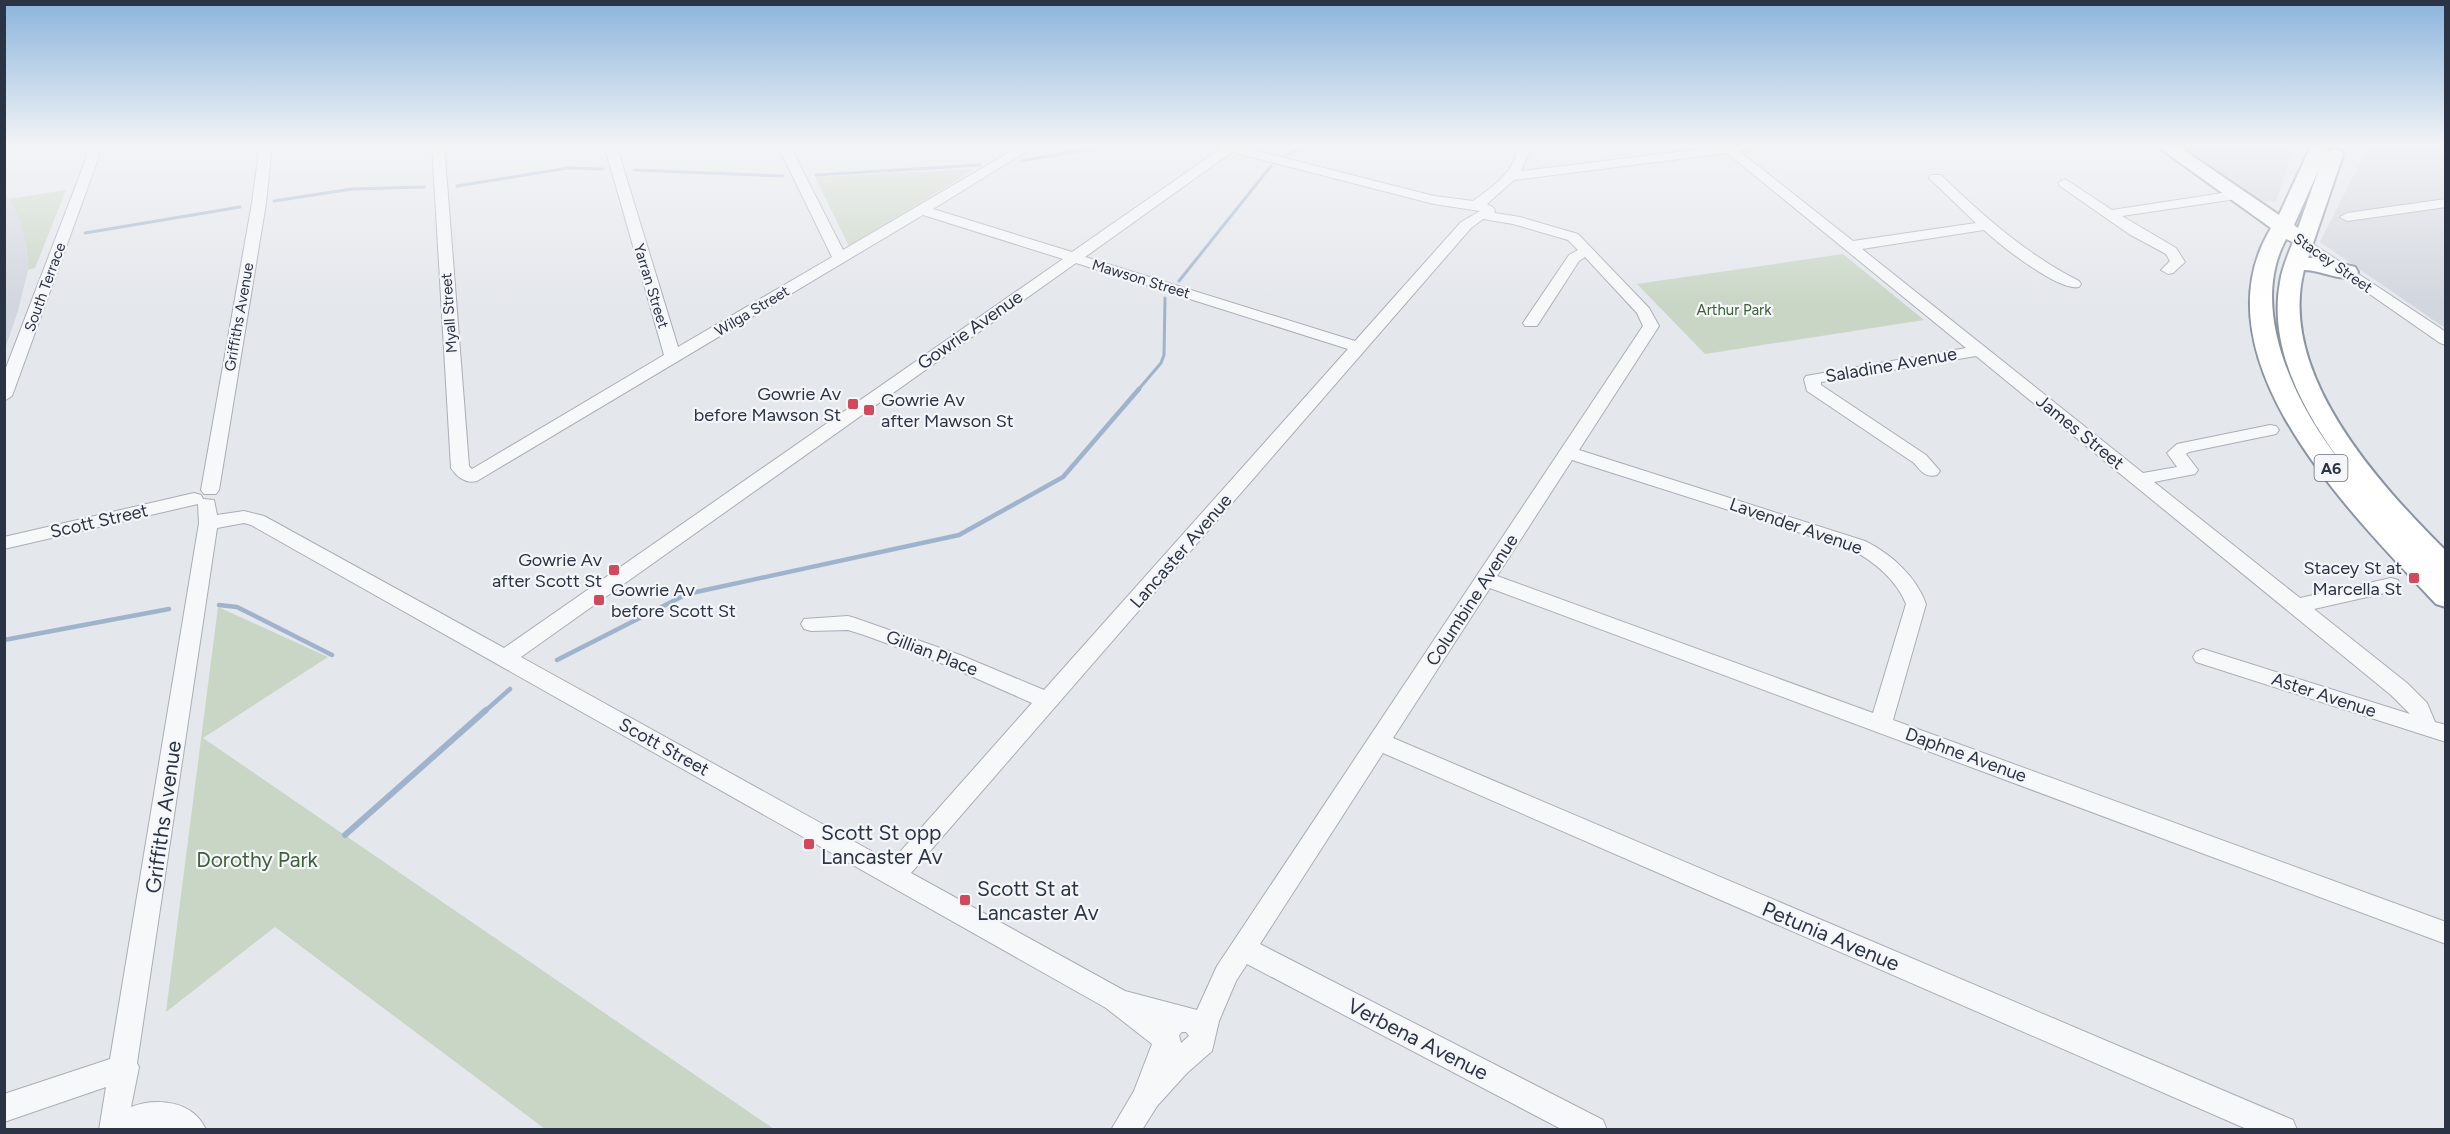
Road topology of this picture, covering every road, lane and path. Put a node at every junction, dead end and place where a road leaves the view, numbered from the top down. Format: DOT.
graph roads {
  1 [pos="78,197"];
  2 [pos="260,197"];
  3 [pos="442,197"];
  4 [pos="626,197"];
  5 [pos="809,197"];
  6 [pos="944,197"];
  7 [pos="1160,197"];
  8 [pos="1422,197"];
  9 [pos="1490,197"];
  10 [pos="1789,197"];
  11 [pos="1955,197"];
  12 [pos="2085,197"];
  13 [pos="2296,197"];
  14 [pos="2319,197"];
  15 [pos="2241,198"];
  16 [pos="2445,203"];
  17 [pos="922,210"];
  18 [pos="1477,212"];
  19 [pos="2110,214"];
  20 [pos="2287,217"];
  21 [pos="2347,217"];
  22 [pos="1985,226"];
  23 [pos="1850,246"];
  24 [pos="1589,252"];
  25 [pos="2300,253"];
  26 [pos="1073,258"];
  27 [pos="840,259"];
  28 [pos="2168,270"];
  29 [pos="2347,272"];
  30 [pos="2074,284"];
  31 [pos="1531,323"];
  32 [pos="2445,325"];
  33 [pos="2428,328"];
  34 [pos="2445,340"];
  35 [pos="1359,347"];
  36 [pos="1979,351"];
  37 [pos="673,358"];
  38 [pos="4,396"];
  39 [pos="2270,430"];
  40 [pos="1569,453"];
  41 [pos="1931,471"];
  42 [pos="471,477"];
  43 [pos="2139,479"];
  44 [pos="205,504"];
  45 [pos="4,543"];
  46 [pos="2445,569"];
  47 [pos="1486,579"];
  48 [pos="2391,585"];
  49 [pos="2445,597"];
  50 [pos="2296,606"];
  51 [pos="811,624"];
  52 [pos="2204,657"];
  53 [pos="504,658"];
  54 [pos="1048,701"];
  55 [pos="1881,723"];
  56 [pos="2436,731"];
  57 [pos="1380,742"];
  58 [pos="894,875"];
  59 [pos="2445,933"];
  60 [pos="1244,949"];
  61 [pos="1182,1035"];
  62 [pos="125,1067"];
  63 [pos="4,1108"];
  64 [pos="114,1128"];
  65 [pos="192,1130"];
  66 [pos="1125,1130"];
  67 [pos="1593,1130"];
  68 [pos="2283,1130"];
  1 -- 38 [label="street, South Terrace"];
  2 -- 44 [label="street, Griffiths Avenue"];
  3 -- 42 [label="street, Myall Street"];
  4 -- 37 [label="street, Yarran Street"];
  5 -- 27 [label="street"];
  6 -- 17 [label="street, Wilga Street"];
  7 -- 26 [label="street, Gowrie Avenue"];
  8 -- 18 [label="street"];
  9 -- 18 [label="street, Lancaster Avenue"];
  10 -- 23 [label="street, James Street"];
  11 -- 22 [label="street"];
  12 -- 19 [label="street"];
  13 -- 20 [label="highway, A6"];
  14 -- 25 [label="highway, A6"];
  15 -- 19 [label="street"];
  15 -- 20 [label="highway, Stacey Street"];
  16 -- 21 [label="street"];
  17 -- 26 [label="street, Mawson Street"];
  17 -- 27 [label="street, Wilga Street"];
  18 -- 24 [label="street, Columbine Avenue"];
  18 -- 35 [label="street, Lancaster Avenue"];
  19 -- 28 [label="street"];
  20 -- 25 [label="highway, Stacey Street"];
  20 -- 49 [label="highway, A6"];
  22 -- 23 [label="street"];
  22 -- 30 [label="street"];
  23 -- 36 [label="street, James Street"];
  24 -- 31 [label="street"];
  24 -- 40 [label="street, Columbine Avenue"];
  25 -- 29 [label="highway"];
  25 -- 46 [label="highway, A6"];
  26 -- 35 [label="street, Mawson Street"];
  26 -- 53 [label="street, Gowrie Avenue"];
  27 -- 37 [label="street, Wilga Street"];
  29 -- 33 [label="street, Stacey Street"];
  32 -- 33 [label="street"];
  33 -- 34 [label="street, Stacey Street"];
  35 -- 54 [label="street, Lancaster Avenue"];
  36 -- 41 [label="street, Saladine Avenue"];
  36 -- 43 [label="street, James Street"];
  37 -- 42 [label="street, Wilga Street"];
  39 -- 43 [label="street"];
  40 -- 47 [label="street, Columbine Avenue"];
  40 -- 55 [label="street, Lavender Avenue"];
  43 -- 50 [label="street, James Street"];
  44 -- 45 [label="street, Scott Street"];
  44 -- 53 [label="street, Scott Street"];
  44 -- 62 [label="street, Griffiths Avenue"];
  47 -- 55 [label="street, Daphne Avenue"];
  47 -- 57 [label="street, Columbine Avenue"];
  48 -- 50 [label="street"];
  50 -- 56 [label="street, James Street"];
  51 -- 54 [label="street, Gillian Place"];
  52 -- 56 [label="street, Aster Avenue"];
  53 -- 58 [label="street, Scott Street"];
  54 -- 58 [label="street, Lancaster Avenue"];
  55 -- 59 [label="street, Daphne Avenue"];
  57 -- 60 [label="street, Columbine Avenue"];
  57 -- 68 [label="street, Petunia Avenue"];
  58 -- 61 [label="street, Scott Street"];
  60 -- 61 [label="street, Columbine Avenue"];
  60 -- 67 [label="street, Verbena Avenue"];
  61 -- 66 [label="street"];
  62 -- 63 [label="street"];
  62 -- 64 [label="street, Griffiths Avenue"];
  64 -- 65 [label="street"];
}
